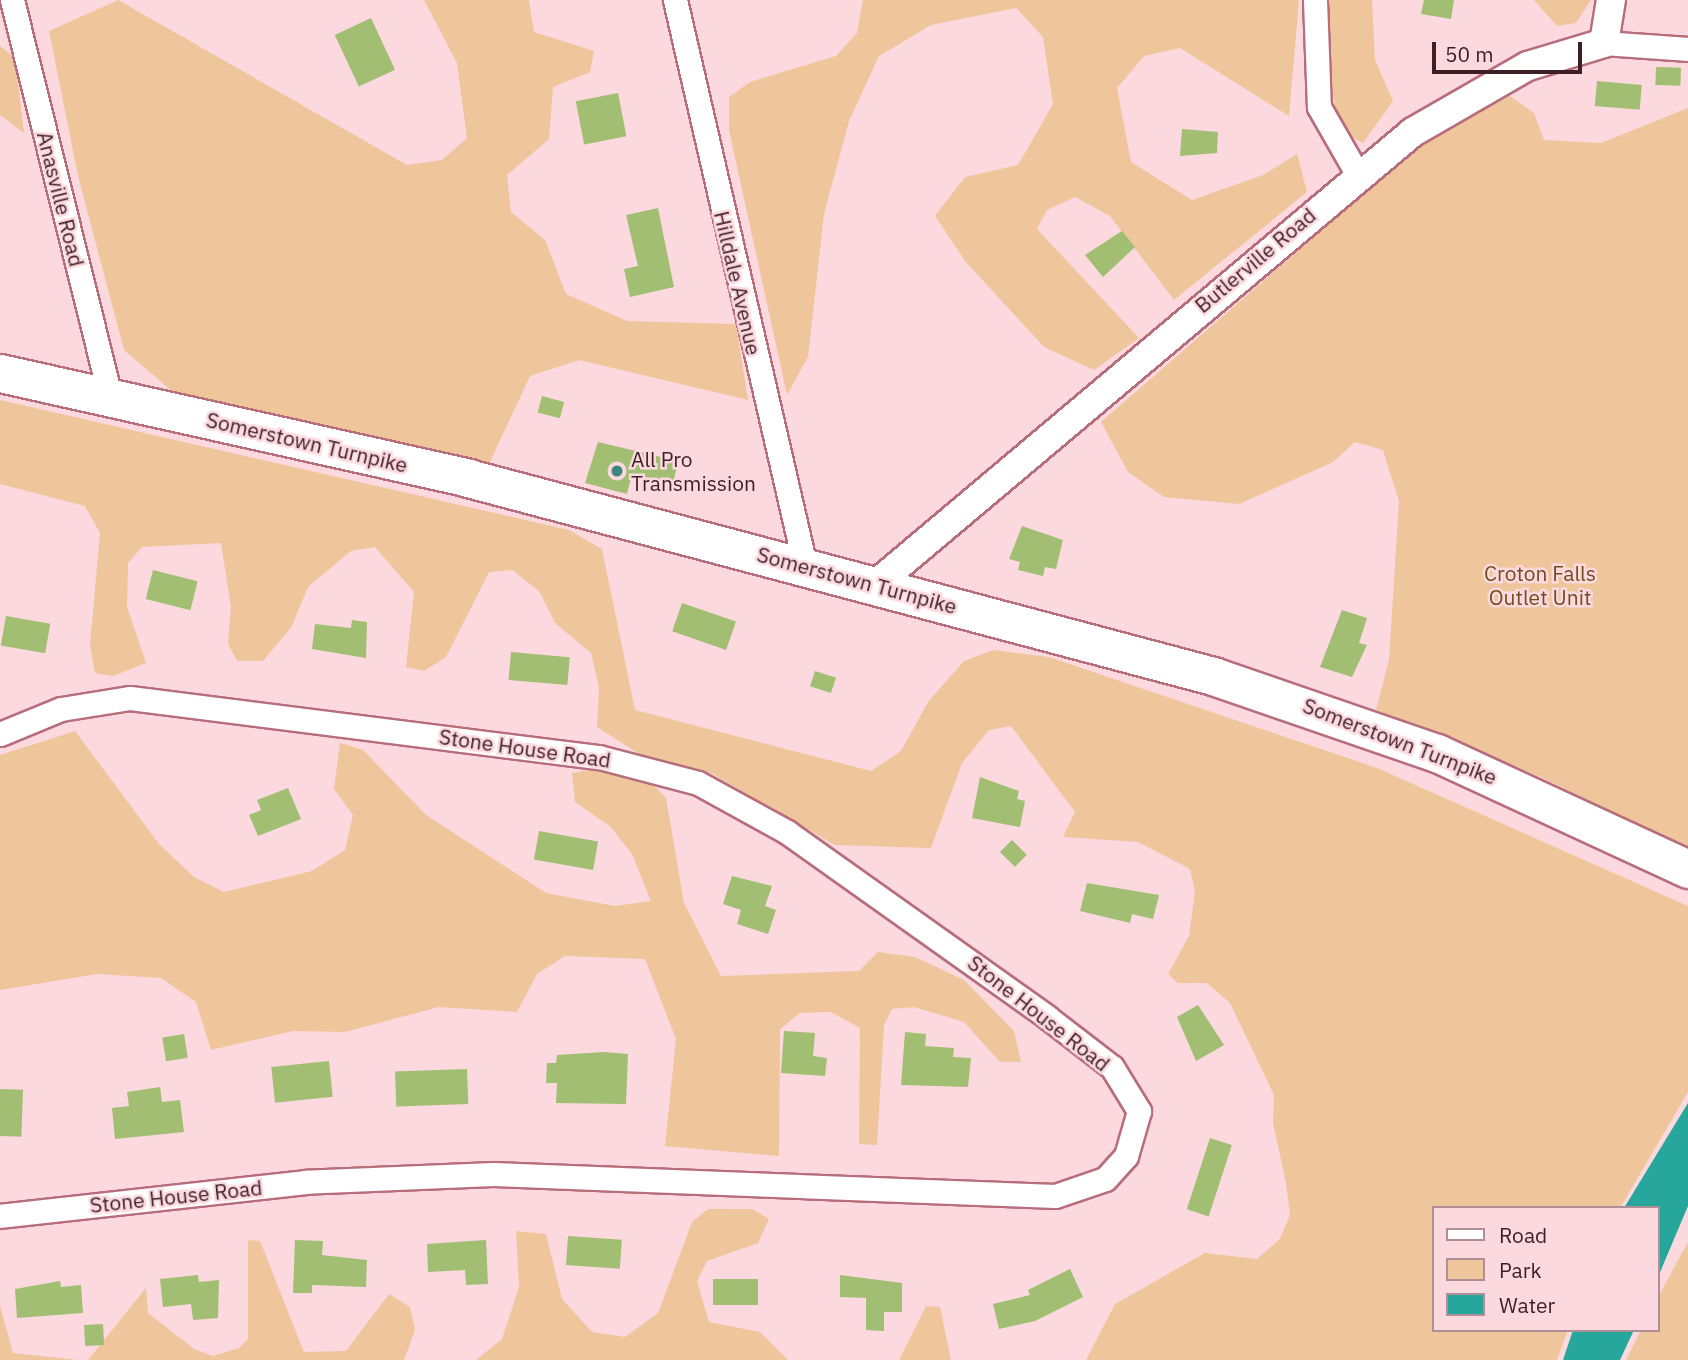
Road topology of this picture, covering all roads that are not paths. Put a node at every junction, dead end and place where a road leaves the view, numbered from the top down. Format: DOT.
graph roads {
  1 [pos="12,0"];
  2 [pos="675,0"];
  3 [pos="1315,0"];
  4 [pos="1611,0"];
  5 [pos="1604,43"];
  6 [pos="1688,49"];
  7 [pos="1358,175"];
  8 [pos="0,373"];
  9 [pos="110,397"];
  10 [pos="805,566"];
  11 [pos="875,584"];
  12 [pos="0,734"];
  13 [pos="1688,869"];
  14 [pos="0,1216"];
  1 -- 9 [label="street, Anasville Road"];
  2 -- 10 [label="street, Hilldale Avenue"];
  3 -- 7 [label="street"];
  4 -- 5 [label="street"];
  5 -- 6 [label="street, Butlerville Road"];
  5 -- 7 [label="street, Butlerville Road"];
  7 -- 11 [label="street, Butlerville Road"];
  8 -- 9 [label="main road, Somerstown Turnpike"];
  9 -- 10 [label="main road, Somerstown Turnpike"];
  10 -- 11 [label="main road, Somerstown Turnpike"];
  11 -- 13 [label="main road, Somerstown Turnpike"];
  12 -- 14 [label="street, Stone House Road"];
}
